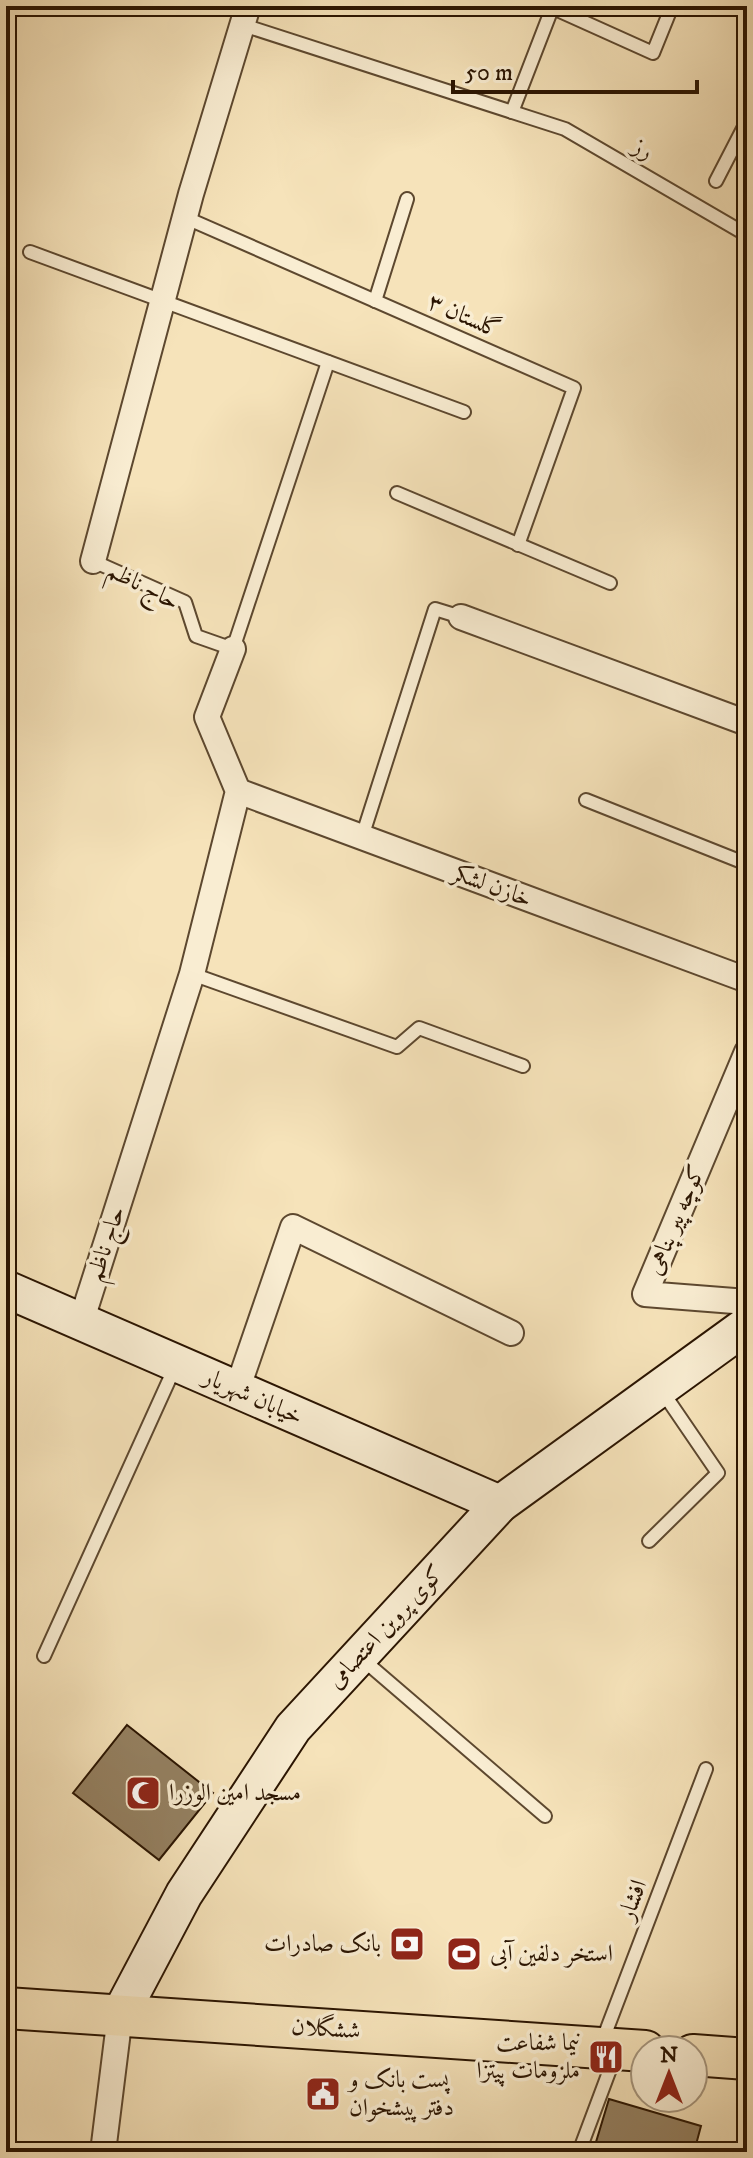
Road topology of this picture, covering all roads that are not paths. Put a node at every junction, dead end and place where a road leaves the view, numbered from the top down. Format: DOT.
graph roads {
  1 [pos="672,6"];
  2 [pos="553,7"];
  3 [pos="245,16"];
  4 [pos="512,112"];
  5 [pos="747,121"];
  6 [pos="716,181"];
  7 [pos="407,199"];
  8 [pos="184,217"];
  9 [pos="747,235"];
  10 [pos="30,252"];
  11 [pos="375,301"];
  12 [pos="162,302"];
  13 [pos="328,362"];
  14 [pos="464,412"];
  15 [pos="397,493"];
  16 [pos="518,545"];
  17 [pos="93,561"];
  18 [pos="610,583"];
  19 [pos="461,617"];
  20 [pos="233,649"];
  21 [pos="747,723"];
  22 [pos="238,791"];
  23 [pos="586,800"];
  24 [pos="362,837"];
  25 [pos="747,864"];
  26 [pos="192,974"];
  27 [pos="747,980"];
  28 [pos="747,1052"];
  29 [pos="523,1066"];
  30 [pos="6,1289"];
  31 [pos="747,1302"];
  32 [pos="81,1322"];
  33 [pos="747,1325"];
  34 [pos="511,1333"];
  35 [pos="176,1364"];
  36 [pos="660,1389"];
  37 [pos="237,1390"];
  38 [pos="500,1504"];
  39 [pos="649,1541"];
  40 [pos="44,1656"];
  41 [pos="359,1656"];
  42 [pos="706,1769"];
  43 [pos="545,1816"];
  44 [pos="6,2008"];
  45 [pos="120,2015"];
  46 [pos="621,2049"];
  47 [pos="709,2056"];
  48 [pos="747,2059"];
  49 [pos="103,2152"];
  50 [pos="579,2152"];
  1 -- 2 [label="lane"];
  2 -- 4 [label="lane"];
  3 -- 4 [label="lane, رز"];
  3 -- 8 [label="street, حاج ناظم"];
  4 -- 9 [label="lane, رز"];
  5 -- 6 [label="lane"];
  7 -- 11 [label="lane"];
  8 -- 11 [label="lane, گلستان ۳"];
  8 -- 12 [label="street, حاج ناظم"];
  10 -- 12 [label="lane"];
  11 -- 16 [label="lane, گلستان ۳"];
  12 -- 13 [label="lane"];
  12 -- 17 [label="street, حاج ناظم"];
  13 -- 14 [label="lane"];
  13 -- 20 [label="lane"];
  15 -- 16 [label="lane"];
  16 -- 18 [label="lane"];
  17 -- 20 [label="lane, حاج ناظم"];
  19 -- 21 [label="street"];
  19 -- 24 [label="lane"];
  20 -- 22 [label="street"];
  22 -- 24 [label="street, خازن لشکر"];
  22 -- 26 [label="street, حاج ناظم"];
  23 -- 25 [label="lane"];
  24 -- 27 [label="street, خازن لشکر"];
  26 -- 29 [label="lane"];
  26 -- 32 [label="street, حاج ناظم"];
  28 -- 31 [label="street, کوچه پیر پناهی"];
  30 -- 32 [label="street, خیابان شهریار"];
  32 -- 35 [label="street, خیابان شهریار"];
  33 -- 36 [label="street, کوی پروین اعتصامی"];
  34 -- 37 [label="street"];
  35 -- 37 [label="street, خیابان شهریار"];
  35 -- 40 [label="lane"];
  36 -- 38 [label="street, کوی پروین اعتصامی"];
  36 -- 39 [label="lane"];
  37 -- 38 [label="street, خیابان شهریار"];
  38 -- 41 [label="street, کوی پروین اعتصامی"];
  41 -- 43 [label="lane"];
  41 -- 45 [label="street, کوی پروین اعتصامی"];
  42 -- 46 [label="lane, افشار"];
  44 -- 45 [label="main road, ششگلان"];
  45 -- 46 [label="main road, ششگلان"];
  45 -- 49 [label="street"];
  46 -- 50 [label="lane, افشار"];
  47 -- 48 [label="main road"];
}
